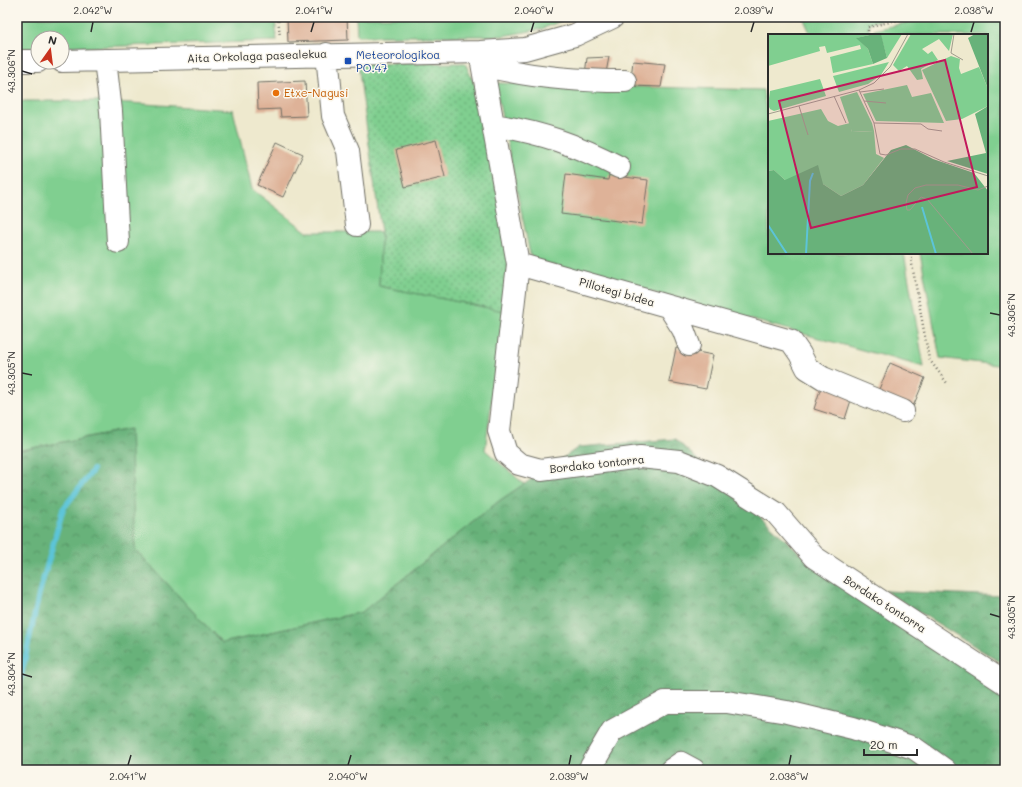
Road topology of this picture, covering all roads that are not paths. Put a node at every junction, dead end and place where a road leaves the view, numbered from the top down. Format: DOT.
graph roads {
  1 [pos="613,17"];
  2 [pos="327,54"];
  3 [pos="481,59"];
  4 [pos="105,60"];
  5 [pos="17,61"];
  6 [pos="30,61"];
  7 [pos="70,61"];
  8 [pos="625,81"];
  9 [pos="494,125"];
  10 [pos="619,167"];
  11 [pos="357,225"];
  12 [pos="118,242"];
  13 [pos="518,264"];
  14 [pos="669,307"];
  15 [pos="689,345"];
  16 [pos="903,411"];
  17 [pos="1005,683"];
  18 [pos="589,770"];
  19 [pos="671,770"];
  20 [pos="694,770"];
  21 [pos="945,770"];
  1 -- 3 [label="street, Aita Orkolaga pasealekua"];
  2 -- 3 [label="street, Aita Orkolaga pasealekua"];
  2 -- 4 [label="street, Aita Orkolaga pasealekua"];
  2 -- 11 [label="street"];
  3 -- 8 [label="street"];
  3 -- 9 [label="street"];
  4 -- 7 [label="street, Aita Orkolaga pasealekua"];
  4 -- 12 [label="street"];
  5 -- 6 [label="street"];
  9 -- 10 [label="street"];
  9 -- 13 [label="street"];
  13 -- 14 [label="street, Pillotegi bidea"];
  13 -- 17 [label="street, Bordako tontorra"];
  14 -- 15 [label="street"];
  14 -- 16 [label="street, Pillotegi bidea"];
  18 -- 21 [label="street"];
  19 -- 20 [label="street"];
}
